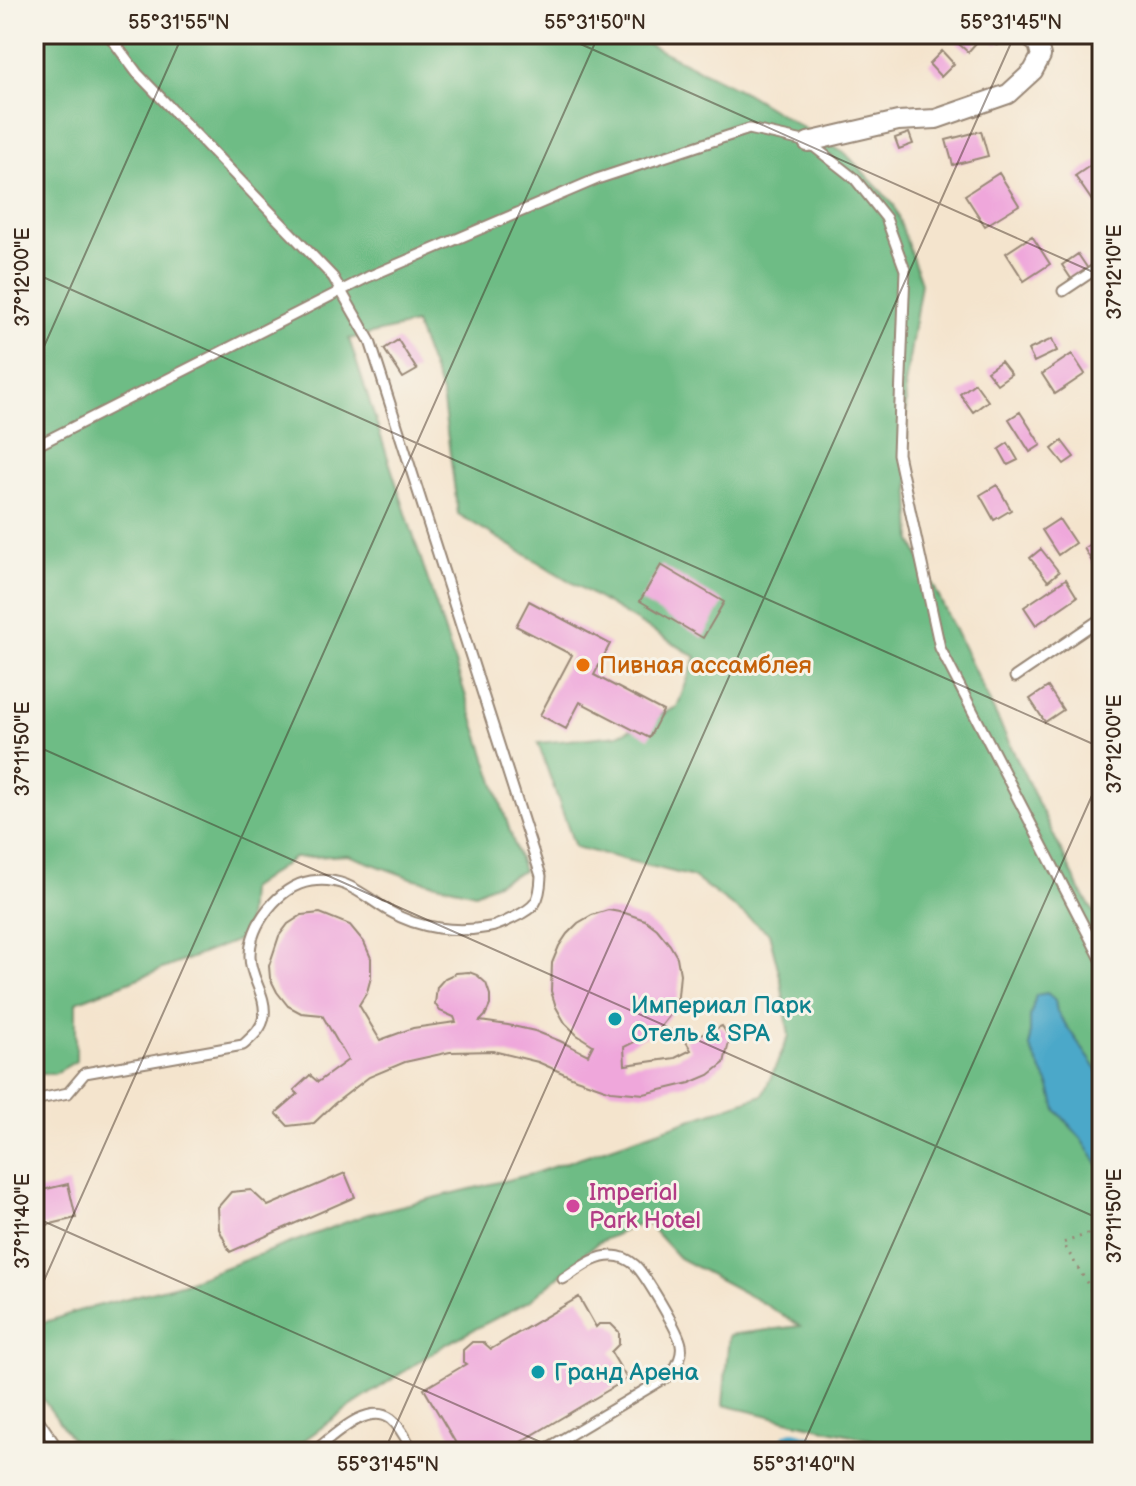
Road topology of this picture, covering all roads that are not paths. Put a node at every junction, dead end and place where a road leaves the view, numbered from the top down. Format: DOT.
graph roads {
  1 [pos="108,34"];
  2 [pos="1025,34"];
  3 [pos="808,142"];
  4 [pos="1102,265"];
  5 [pos="342,290"];
  6 [pos="1063,291"];
  7 [pos="34,447"];
  8 [pos="1102,618"];
  9 [pos="1015,677"];
  10 [pos="1102,961"];
  11 [pos="34,1100"];
  12 [pos="563,1279"];
  13 [pos="34,1413"];
  14 [pos="60,1452"];
  15 [pos="313,1452"];
  16 [pos="413,1452"];
  17 [pos="541,1452"];
  1 -- 5 [label="lane"];
  2 -- 3 [label="street"];
  3 -- 5 [label="lane"];
  3 -- 10 [label="lane"];
  4 -- 6 [label="lane"];
  5 -- 7 [label="lane"];
  5 -- 11 [label="lane"];
  8 -- 9 [label="lane"];
  12 -- 17 [label="lane"];
  13 -- 14 [label="lane"];
  15 -- 16 [label="lane"];
}
